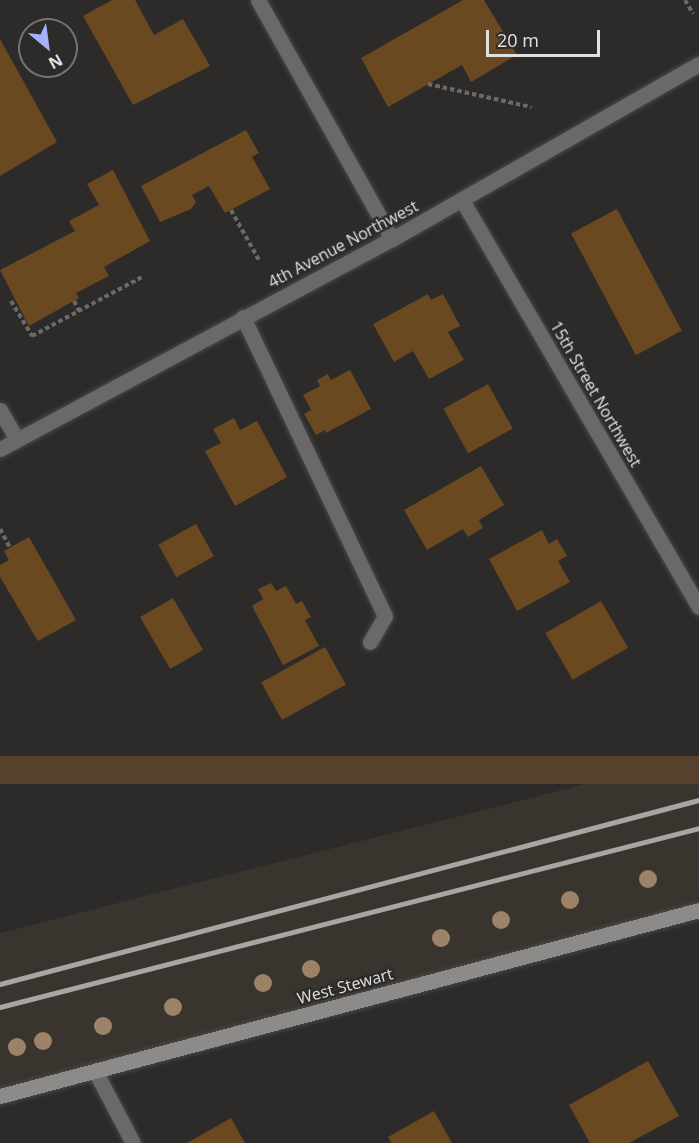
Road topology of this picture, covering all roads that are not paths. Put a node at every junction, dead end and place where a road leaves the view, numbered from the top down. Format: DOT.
graph roads {
  1 [pos="258,0"];
  2 [pos="699,64"];
  3 [pos="462,200"];
  4 [pos="392,239"];
  5 [pos="243,317"];
  6 [pos="0,410"];
  7 [pos="17,440"];
  8 [pos="0,449"];
  9 [pos="699,607"];
  10 [pos="370,642"];
  11 [pos="699,910"];
  12 [pos="95,1071"];
  13 [pos="0,1096"];
  14 [pos="131,1142"];
  1 -- 4 [label="street"];
  2 -- 3 [label="street, 4th Avenue Northwest"];
  3 -- 4 [label="street, 4th Avenue Northwest"];
  3 -- 9 [label="street, 15th Street Northwest"];
  4 -- 5 [label="street, 4th Avenue Northwest"];
  5 -- 7 [label="street, 4th Avenue Northwest"];
  5 -- 10 [label="street"];
  6 -- 7 [label="street"];
  7 -- 8 [label="street, 4th Avenue Northwest"];
  11 -- 12 [label="street, West Stewart"];
  12 -- 13 [label="street, West Stewart"];
  12 -- 14 [label="street"];
}
